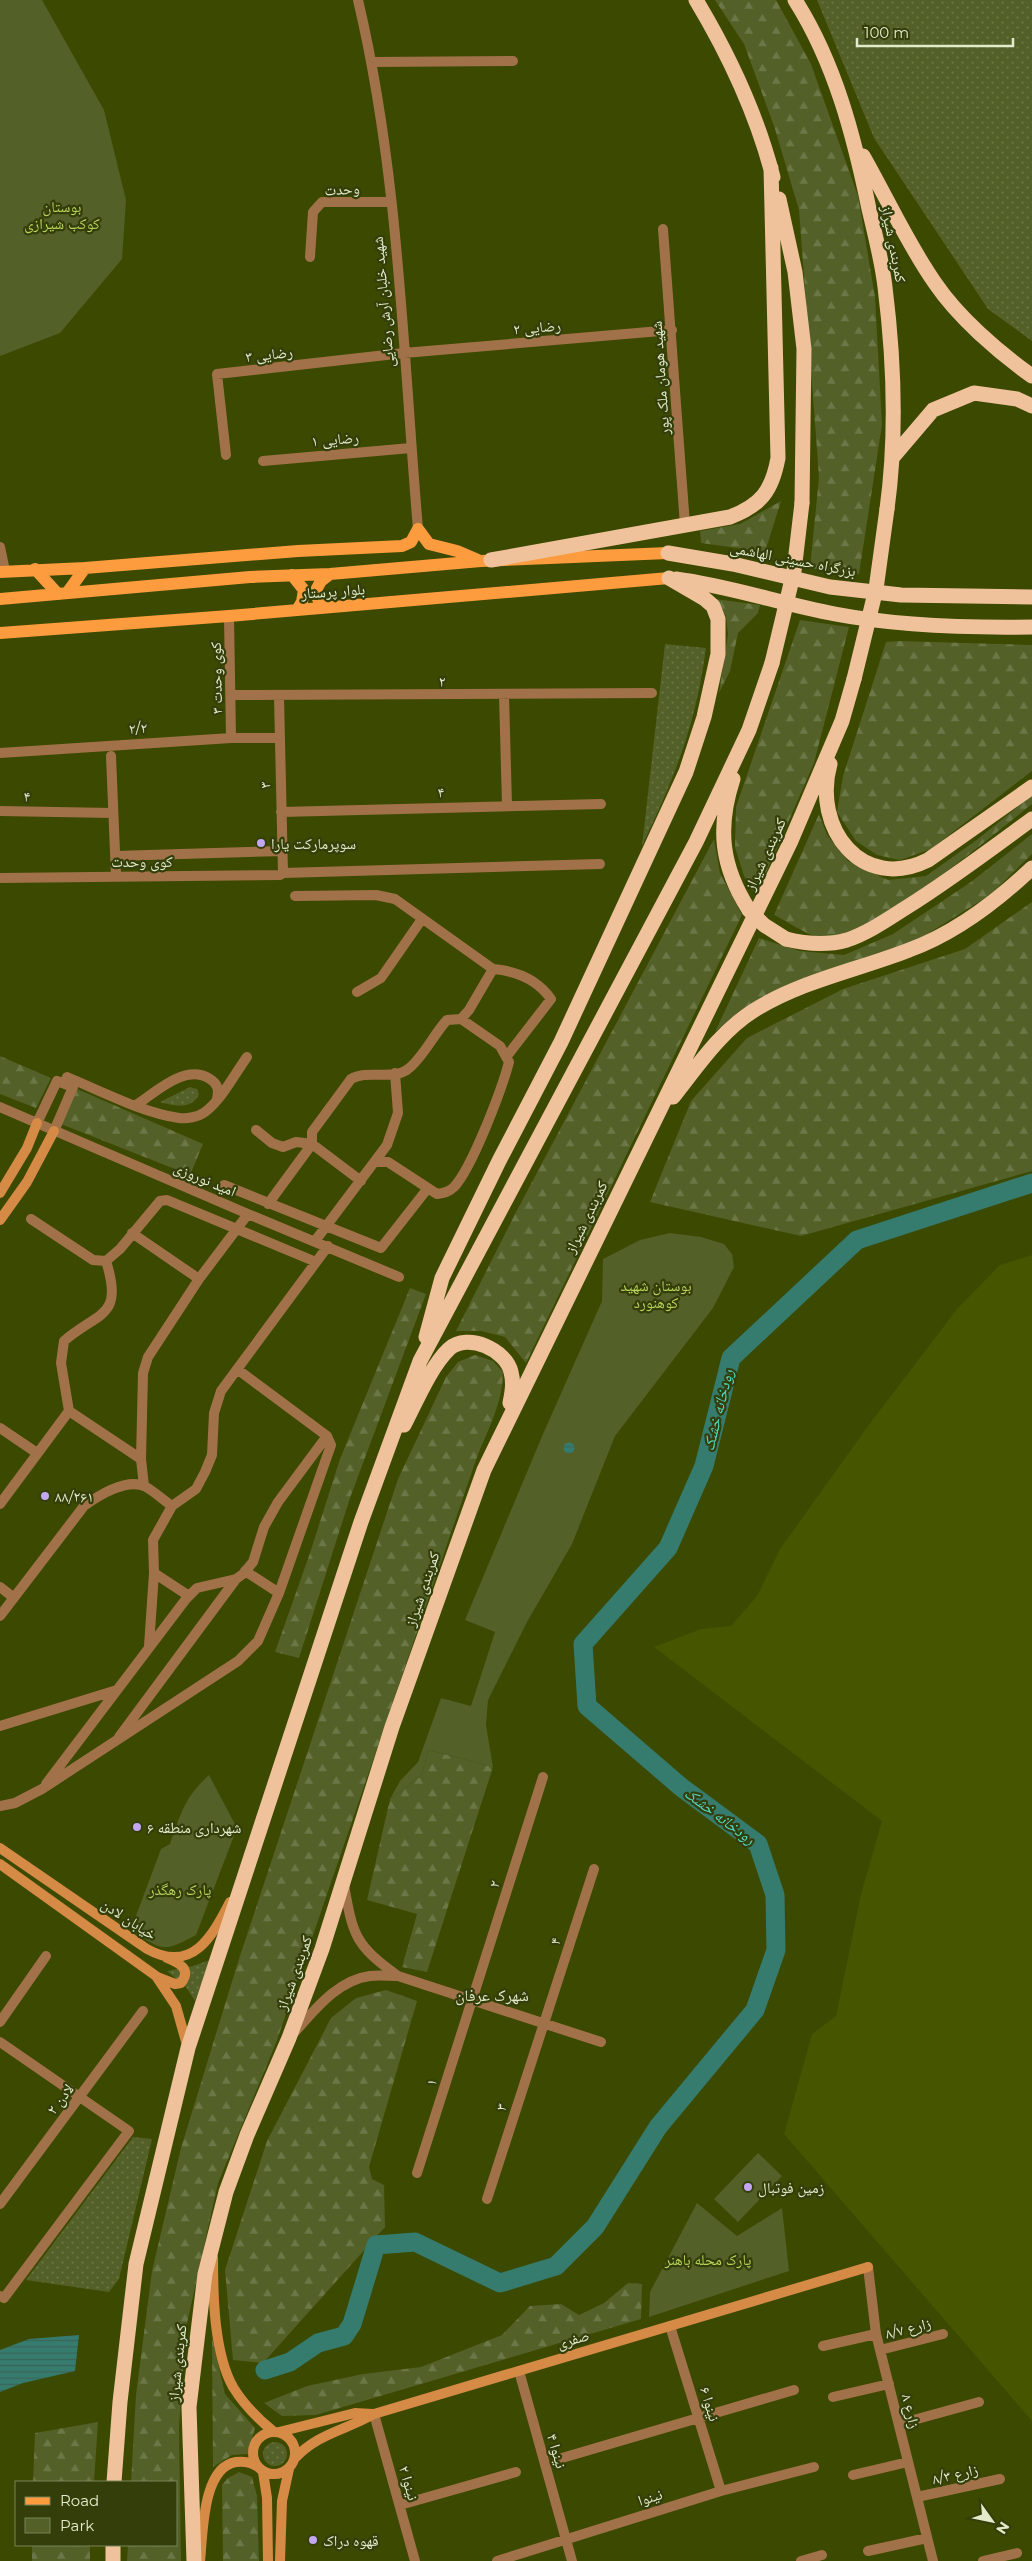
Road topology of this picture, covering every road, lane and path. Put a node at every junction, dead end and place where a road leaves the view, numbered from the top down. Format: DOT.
graph roads {
  1 [pos="358,0"];
  2 [pos="696,0"];
  3 [pos="794,0"];
  4 [pos="513,61"];
  5 [pos="373,62"];
  6 [pos="855,140"];
  7 [pos="771,168"];
  8 [pos="391,202"];
  9 [pos="663,229"];
  10 [pos="310,257"];
  11 [pos="672,330"];
  12 [pos="404,353"];
  13 [pos="1032,376"];
  14 [pos="1032,406"];
  15 [pos="411,448"];
  16 [pos="226,455"];
  17 [pos="892,457"];
  18 [pos="263,461"];
  19 [pos="685,525"];
  20 [pos="418,530"];
  21 [pos="0,547"];
  22 [pos="668,553"];
  23 [pos="486,561"];
  24 [pos="85,568"];
  25 [pos="35,569"];
  26 [pos="2,572"];
  27 [pos="330,574"];
  28 [pos="292,575"];
  29 [pos="669,578"];
  30 [pos="63,594"];
  31 [pos="1032,597"];
  32 [pos="0,599"];
  33 [pos="331,608"];
  34 [pos="297,610"];
  35 [pos="229,616"];
  36 [pos="1032,627"];
  37 [pos="0,633"];
  38 [pos="652,693"];
  39 [pos="232,695"];
  40 [pos="504,695"];
  41 [pos="279,696"];
  42 [pos="842,721"];
  43 [pos="749,730"];
  44 [pos="231,738"];
  45 [pos="278,738"];
  46 [pos="0,753"];
  47 [pos="111,756"];
  48 [pos="1032,787"];
  49 [pos="601,804"];
  50 [pos="507,806"];
  51 [pos="0,811"];
  52 [pos="281,812"];
  53 [pos="113,813"];
  54 [pos="1032,819"];
  55 [pos="283,850"];
  56 [pos="115,856"];
  57 [pos="600,864"];
  58 [pos="1032,868"];
  59 [pos="283,874"];
  60 [pos="116,876"];
  61 [pos="0,878"];
  62 [pos="294,896"];
  63 [pos="422,919"];
  64 [pos="494,969"];
  65 [pos="357,992"];
  66 [pos="461,1019"];
  67 [pos="507,1056"];
  68 [pos="247,1057"];
  69 [pos="395,1073"];
  70 [pos="65,1082"];
  71 [pos="216,1100"];
  72 [pos="136,1104"];
  73 [pos="0,1107"];
  74 [pos="655,1120"];
  75 [pos="37,1123"];
  76 [pos="256,1130"];
  77 [pos="54,1131"];
  78 [pos="312,1144"];
  79 [pos="375,1162"];
  80 [pos="361,1181"];
  81 [pos="224,1185"];
  82 [pos="428,1188"];
  83 [pos="0,1193"];
  84 [pos="268,1204"];
  85 [pos="248,1214"];
  86 [pos="31,1219"];
  87 [pos="0,1220"];
  88 [pos="326,1226"];
  89 [pos="237,1230"];
  90 [pos="132,1233"];
  91 [pos="315,1241"];
  92 [pos="328,1246"];
  93 [pos="106,1261"];
  94 [pos="316,1262"];
  95 [pos="399,1276"];
  96 [pos="199,1279"];
  97 [pos="420,1360"];
  98 [pos="237,1369"];
  99 [pos="69,1411"];
  100 [pos="506,1421"];
  101 [pos="0,1428"];
  102 [pos="327,1436"];
  103 [pos="37,1453"];
  104 [pos="141,1459"];
  105 [pos="380,1469"];
  106 [pos="144,1486"];
  107 [pos="0,1504"];
  108 [pos="172,1506"];
  109 [pos="245,1571"];
  110 [pos="154,1573"];
  111 [pos="236,1579"];
  112 [pos="0,1587"];
  113 [pos="279,1593"];
  114 [pos="189,1596"];
  115 [pos="14,1598"];
  116 [pos="0,1616"];
  117 [pos="149,1646"];
  118 [pos="117,1690"];
  119 [pos="0,1726"];
  120 [pos="114,1743"];
  121 [pos="543,1777"];
  122 [pos="42,1789"];
  123 [pos="0,1806"];
  124 [pos="0,1848"];
  125 [pos="0,1864"];
  126 [pos="594,1868"];
  127 [pos="246,1872"];
  128 [pos="344,1884"];
  129 [pos="46,1956"];
  130 [pos="166,1957"];
  131 [pos="156,1976"];
  132 [pos="398,1976"];
  133 [pos="473,2000"];
  134 [pos="143,2011"];
  135 [pos="0,2022"];
  136 [pos="544,2023"];
  137 [pos="289,2038"];
  138 [pos="0,2042"];
  139 [pos="601,2042"];
  140 [pos="188,2048"];
  141 [pos="81,2096"];
  142 [pos="417,2173"];
  143 [pos="487,2199"];
  144 [pos="0,2204"];
  145 [pos="214,2237"];
  146 [pos="868,2267"];
  147 [pos="0,2296"];
  148 [pos="670,2326"];
  149 [pos="876,2334"];
  150 [pos="943,2334"];
  151 [pos="823,2346"];
  152 [pos="880,2350"];
  153 [pos="519,2371"];
  154 [pos="889,2384"];
  155 [pos="794,2390"];
  156 [pos="833,2397"];
  157 [pos="979,2402"];
  158 [pos="374,2414"];
  159 [pos="699,2418"];
  160 [pos="899,2424"];
  161 [pos="276,2432"];
  162 [pos="295,2458"];
  163 [pos="562,2458"];
  164 [pos="908,2462"];
  165 [pos="814,2467"];
  166 [pos="260,2469"];
  167 [pos="289,2469"];
  168 [pos="516,2472"];
  169 [pos="853,2475"];
  170 [pos="1000,2479"];
  171 [pos="114,2481"];
  172 [pos="721,2491"];
  173 [pos="917,2498"];
  174 [pos="400,2505"];
  175 [pos="927,2538"];
  176 [pos="567,2540"];
  177 [pos="113,2546"];
  178 [pos="868,2551"];
  179 [pos="1017,2553"];
  180 [pos="822,2555"];
  181 [pos="113,2561"];
  182 [pos="194,2561"];
  183 [pos="200,2561"];
  184 [pos="268,2561"];
  185 [pos="280,2561"];
  186 [pos="415,2561"];
  187 [pos="497,2561"];
  188 [pos="572,2561"];
  189 [pos="801,2561"];
  190 [pos="933,2561"];
  191 [pos="983,2561"];
  1 -- 5 [label="street, شهید خلبان آرش رضایی"];
  2 -- 7 [label="highway"];
  3 -- 6 [label="highway, کمربندی شیراز"];
  4 -- 5 [label="street"];
  5 -- 8 [label="street, شهید خلبان آرش رضایی"];
  6 -- 13 [label="highway"];
  6 -- 17 [label="highway, کمربندی شیراز"];
  7 -- 19 [label="highway"];
  7 -- 43 [label="highway, bridge"];
  8 -- 10 [label="street, وحدت"];
  8 -- 12 [label="street, شهید خلبان آرش رضایی"];
  9 -- 11 [label="street, شهید هومان ملک پور"];
  11 -- 12 [label="street, رضایی ۲"];
  11 -- 19 [label="street, شهید هومان ملک پور"];
  12 -- 15 [label="street, شهید خلبان آرش رضایی"];
  12 -- 16 [label="street, رضایی ۳"];
  14 -- 17 [label="highway"];
  15 -- 18 [label="street, رضایی ۱"];
  15 -- 20 [label="street, شهید خلبان آرش رضایی"];
  17 -- 42 [label="highway, کمربندی شیراز, bridge"];
  19 -- 23 [label="highway"];
  20 -- 23 [label="main road"];
  20 -- 24 [label="main road"];
  21 -- 26 [label="street"];
  22 -- 23 [label="main road, بلوار پرستار"];
  22 -- 31 [label="highway, بزرگراه حسینی الهاشمی"];
  23 -- 27 [label="main road, بلوار پرستار"];
  24 -- 25 [label="main road"];
  24 -- 30 [label="main road"];
  25 -- 26 [label="main road"];
  25 -- 30 [label="main road"];
  27 -- 28 [label="main road, بلوار پرستار"];
  27 -- 33 [label="main road"];
  28 -- 30 [label="main road, بلوار پرستار"];
  28 -- 34 [label="main road"];
  29 -- 33 [label="main road, بلوار پرستار"];
  29 -- 36 [label="highway"];
  29 -- 97 [label="highway"];
  30 -- 32 [label="main road, بلوار پرستار"];
  33 -- 34 [label="main road, بلوار پرستار"];
  34 -- 35 [label="main road, بلوار پرستار"];
  35 -- 37 [label="main road, بلوار پرستار"];
  35 -- 39 [label="street, کوی وحدت ۳"];
  38 -- 40 [label="street, ۲"];
  39 -- 41 [label="street, ۲"];
  39 -- 44 [label="street, کوی وحدت ۳"];
  40 -- 41 [label="street, ۲"];
  40 -- 50 [label="street"];
  41 -- 45 [label="street, ۳"];
  42 -- 48 [label="highway"];
  42 -- 74 [label="highway, کمربندی شیراز"];
  43 -- 54 [label="highway, bridge"];
  43 -- 97 [label="highway"];
  44 -- 45 [label="street, ۲/۲"];
  44 -- 46 [label="street, ۲/۲"];
  45 -- 52 [label="street, ۳"];
  47 -- 53 [label="street"];
  49 -- 50 [label="street, ۴"];
  50 -- 52 [label="street, ۴"];
  51 -- 53 [label="street, ۴"];
  52 -- 55 [label="street, ۳"];
  53 -- 56 [label="street"];
  55 -- 56 [label="street, کوی وحدت"];
  55 -- 59 [label="street, ۳"];
  56 -- 60 [label="street"];
  57 -- 59 [label="street, کوی وحدت"];
  58 -- 74 [label="highway"];
  59 -- 60 [label="street, کوی وحدت"];
  60 -- 61 [label="street, کوی وحدت"];
  62 -- 63 [label="street"];
  63 -- 64 [label="street"];
  63 -- 65 [label="street"];
  64 -- 66 [label="street"];
  64 -- 67 [label="street"];
  66 -- 67 [label="street"];
  66 -- 69 [label="street"];
  67 -- 82 [label="street"];
  68 -- 71 [label="street"];
  69 -- 78 [label="street"];
  69 -- 79 [label="street"];
  70 -- 72 [label="street"];
  70 -- 75 [label="street"];
  70 -- 77 [label="street"];
  71 -- 72 [label="street"];
  71 -- 72 [label="street"];
  73 -- 75 [label="street, امید نوروزی"];
  74 -- 100 [label="highway, کمربندی شیراز"];
  75 -- 77 [label="street, امید نوروزی"];
  75 -- 83 [label="street"];
  76 -- 78 [label="street"];
  77 -- 85 [label="street, امید نوروزی"];
  77 -- 87 [label="street"];
  78 -- 80 [label="street"];
  78 -- 84 [label="street"];
  79 -- 80 [label="street"];
  79 -- 82 [label="street"];
  80 -- 88 [label="street"];
  81 -- 84 [label="street"];
  82 -- 88 [label="street"];
  84 -- 88 [label="street"];
  85 -- 89 [label="street"];
  85 -- 91 [label="street, امید نوروزی"];
  86 -- 93 [label="street"];
  88 -- 91 [label="street"];
  89 -- 90 [label="street"];
  89 -- 94 [label="street"];
  89 -- 96 [label="street"];
  90 -- 93 [label="street"];
  90 -- 96 [label="street"];
  91 -- 92 [label="street, امید نوروزی"];
  92 -- 94 [label="street"];
  92 -- 95 [label="street, امید نوروزی"];
  93 -- 99 [label="street"];
  94 -- 98 [label="street"];
  96 -- 104 [label="street"];
  97 -- 105 [label="highway"];
  98 -- 102 [label="street"];
  98 -- 108 [label="street"];
  99 -- 103 [label="street"];
  99 -- 104 [label="street"];
  100 -- 105 [label="highway"];
  100 -- 128 [label="highway, کمربندی شیراز"];
  101 -- 103 [label="street"];
  102 -- 109 [label="street"];
  102 -- 113 [label="street"];
  103 -- 107 [label="street"];
  104 -- 106 [label="street"];
  105 -- 127 [label="highway"];
  106 -- 108 [label="street"];
  106 -- 115 [label="street"];
  108 -- 110 [label="street"];
  109 -- 111 [label="street"];
  109 -- 113 [label="street"];
  110 -- 114 [label="street"];
  110 -- 117 [label="street"];
  111 -- 114 [label="street"];
  111 -- 120 [label="street"];
  112 -- 115 [label="street"];
  113 -- 120 [label="street"];
  114 -- 117 [label="street"];
  115 -- 116 [label="street"];
  117 -- 118 [label="street"];
  118 -- 119 [label="street"];
  118 -- 122 [label="street"];
  120 -- 122 [label="street"];
  121 -- 133 [label="street, ۲"];
  122 -- 123 [label="street"];
  124 -- 130 [label="street, خیابان لادن"];
  125 -- 131 [label="street, خیابان لادن"];
  126 -- 136 [label="street, ۴"];
  127 -- 130 [label="street, خیابان لادن"];
  127 -- 140 [label="highway"];
  128 -- 132 [label="street"];
  128 -- 137 [label="highway, کمربندی شیراز"];
  129 -- 135 [label="street"];
  130 -- 131 [label="street"];
  131 -- 140 [label="street, خیابان لادن"];
  132 -- 133 [label="street"];
  132 -- 137 [label="street"];
  133 -- 136 [label="street"];
  133 -- 142 [label="street, ۱"];
  134 -- 141 [label="street, ۲ لادن"];
  136 -- 139 [label="street"];
  136 -- 143 [label="street, ۳"];
  137 -- 145 [label="highway, کمربندی شیراز"];
  138 -- 141 [label="street"];
  140 -- 171 [label="highway"];
  141 -- 144 [label="street, ۲ لادن"];
  141 -- 147 [label="street"];
  145 -- 161 [label="street"];
  145 -- 182 [label="highway, کمربندی شیراز"];
  146 -- 148 [label="street, صفری"];
  146 -- 149 [label="street, ۸ زارع"];
  148 -- 153 [label="street, صفری"];
  148 -- 159 [label="street, ۶ نینوا"];
  149 -- 151 [label="street"];
  149 -- 152 [label="street, ۸ زارع"];
  150 -- 152 [label="street, ۸/۷ زارع"];
  152 -- 154 [label="street, ۸ زارع"];
  153 -- 158 [label="street, صفری"];
  153 -- 176 [label="street, ۴ نینوا"];
  154 -- 156 [label="street"];
  154 -- 160 [label="street, ۸ زارع"];
  155 -- 159 [label="street"];
  157 -- 160 [label="street"];
  158 -- 161 [label="street"];
  158 -- 162 [label="street, صفری"];
  158 -- 174 [label="street, ۲ نینوا"];
  159 -- 163 [label="street"];
  159 -- 172 [label="street, ۶ نینوا"];
  160 -- 164 [label="street, ۸ زارع"];
  161 -- 162 [label="street"];
  161 -- 166 [label="street"];
  162 -- 167 [label="street"];
  164 -- 169 [label="street"];
  164 -- 173 [label="street, ۸ زارع"];
  165 -- 172 [label="street, نینوا"];
  166 -- 167 [label="street"];
  166 -- 183 [label="street"];
  166 -- 184 [label="street"];
  167 -- 185 [label="street"];
  168 -- 174 [label="street"];
  170 -- 173 [label="street, ۸/۳ زارع"];
  172 -- 176 [label="street, نینوا"];
  173 -- 175 [label="street, ۸ زارع"];
  174 -- 186 [label="street, ۲ نینوا"];
  175 -- 178 [label="street"];
  175 -- 190 [label="street, ۸ زارع"];
  176 -- 187 [label="street, نینوا"];
  176 -- 188 [label="street, ۴ نینوا"];
  177 -- 181 [label="highway"];
  179 -- 191 [label="street"];
  180 -- 189 [label="street"];
}
